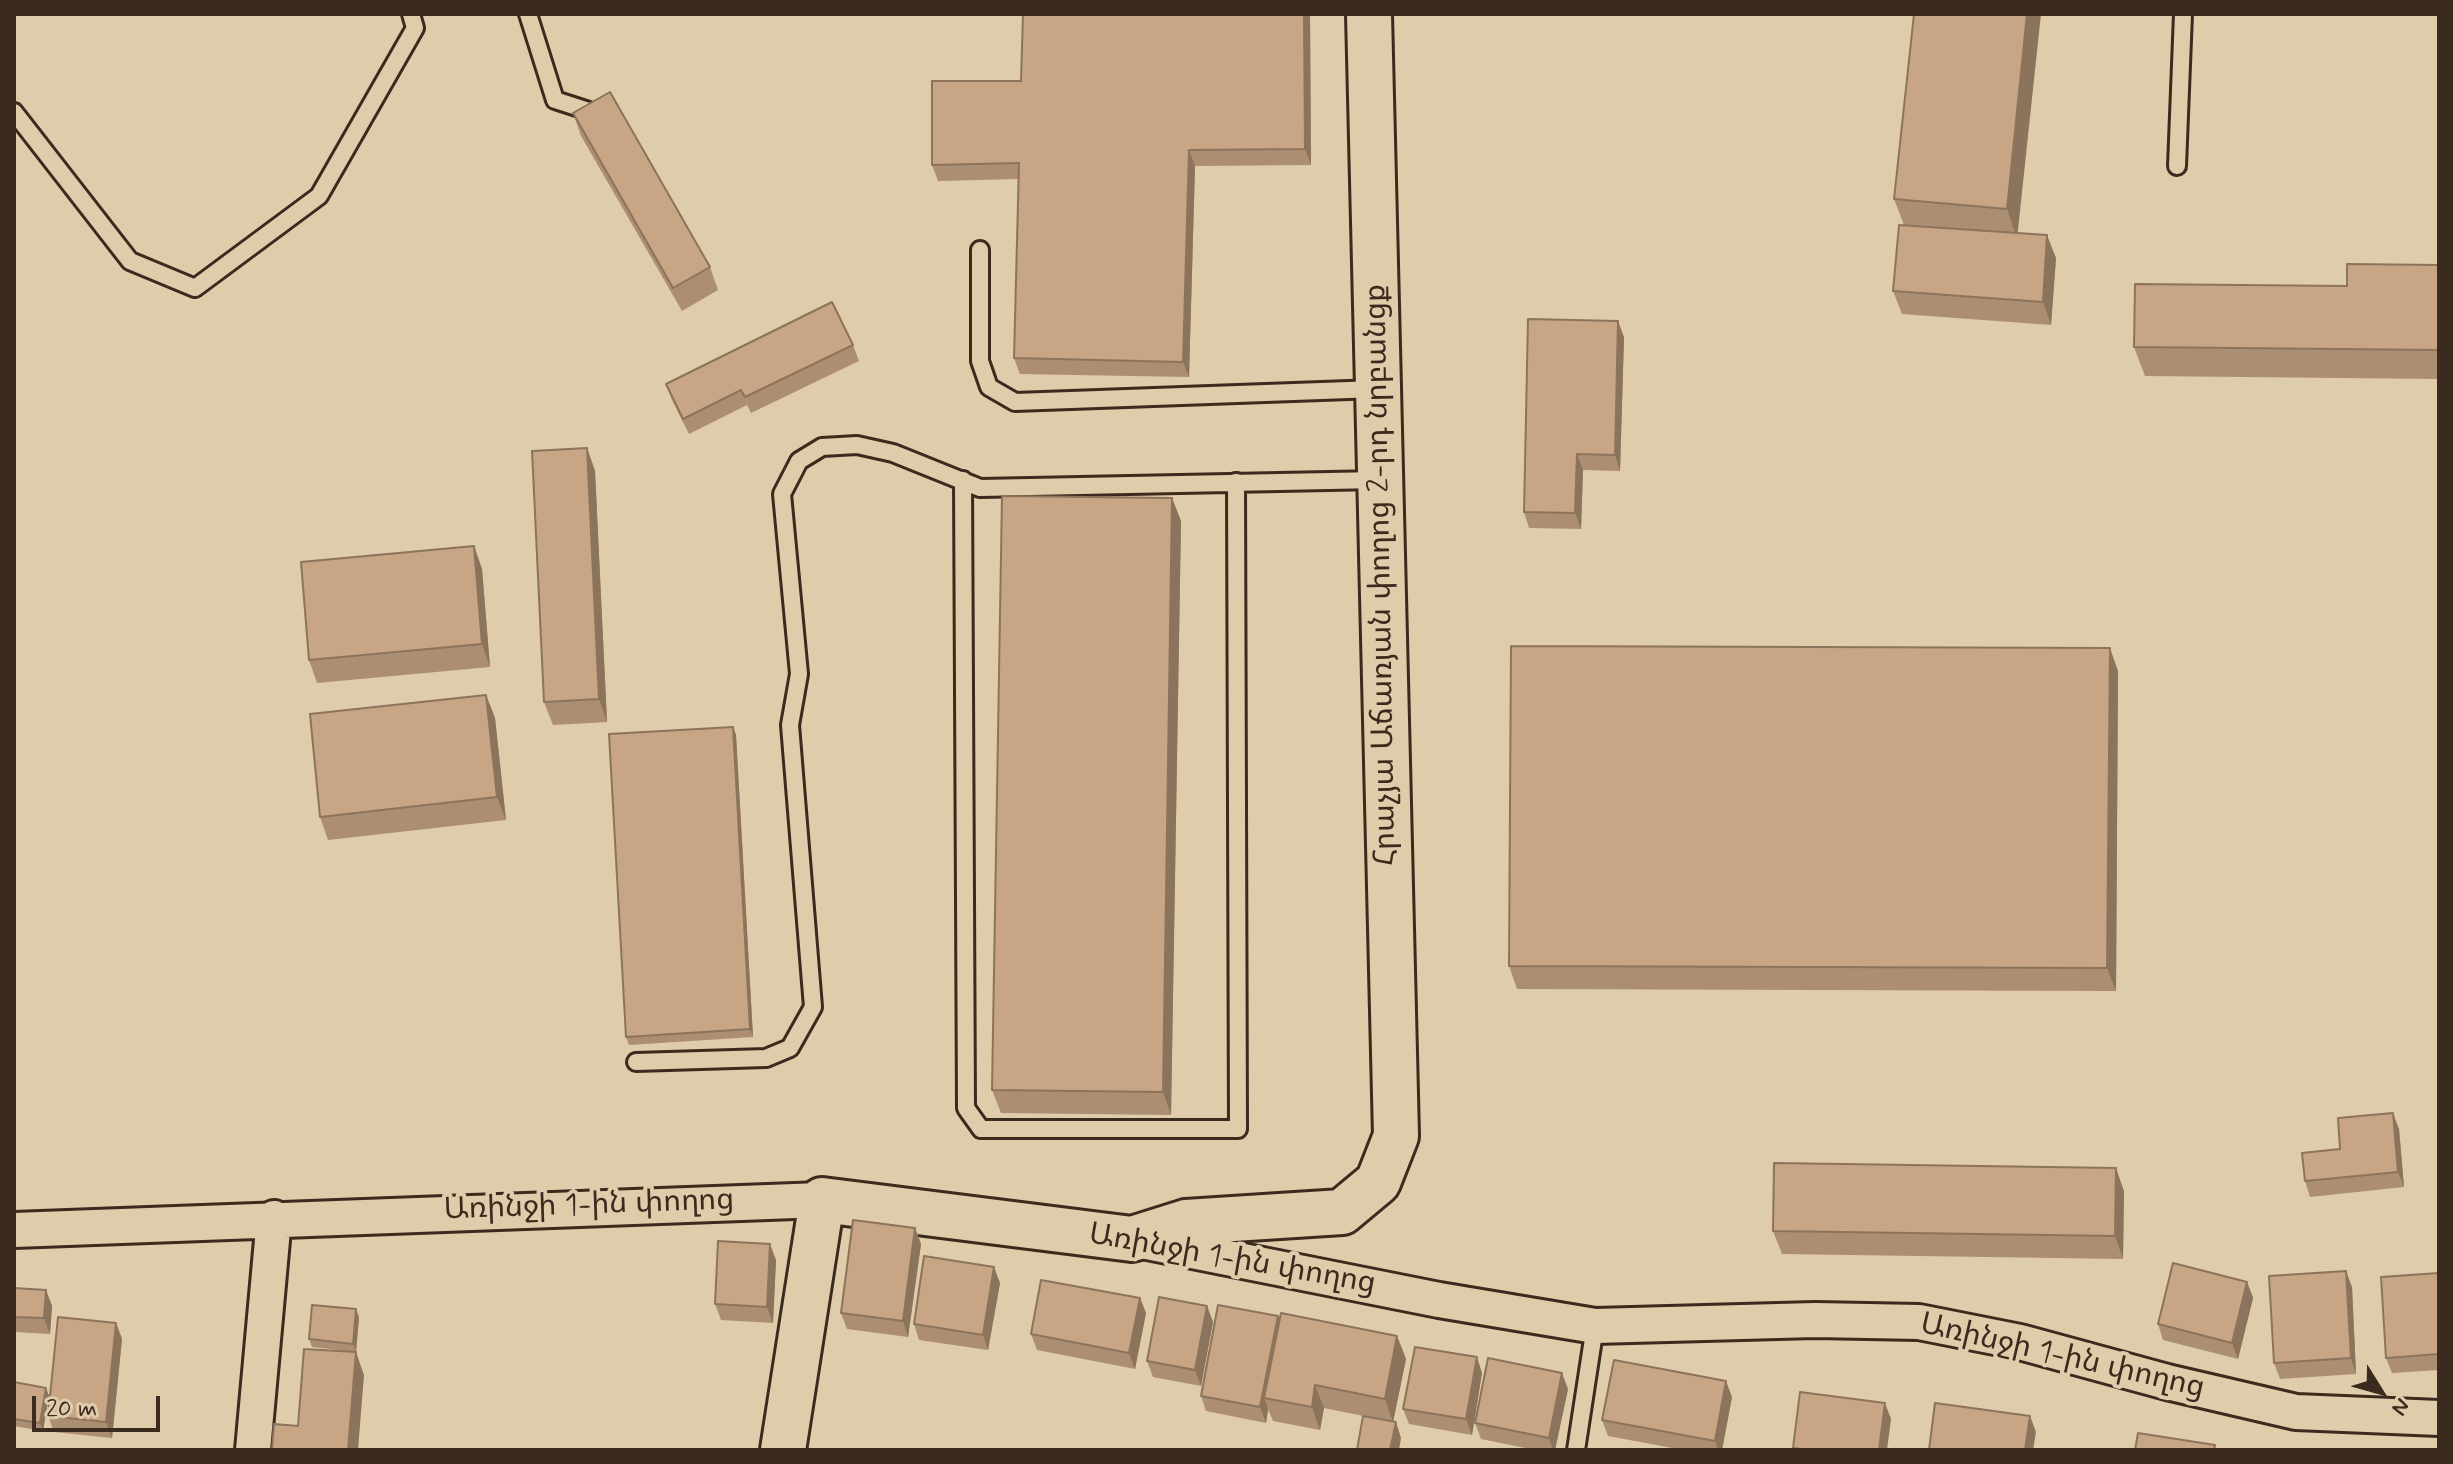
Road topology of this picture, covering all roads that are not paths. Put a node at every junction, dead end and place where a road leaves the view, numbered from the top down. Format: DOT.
graph roads {
  1 [pos="411,14"];
  2 [pos="528,14"];
  3 [pos="1369,14"];
  4 [pos="2183,14"];
  5 [pos="14,112"];
  6 [pos="592,112"];
  7 [pos="2177,166"];
  8 [pos="980,250"];
  9 [pos="1378,389"];
  10 [pos="963,480"];
  11 [pos="1381,480"];
  12 [pos="1236,482"];
  13 [pos="636,1062"];
  14 [pos="822,1200"];
  15 [pos="274,1218"];
  16 [pos="14,1230"];
  17 [pos="1132,1239"];
  18 [pos="1595,1326"];
  19 [pos="2439,1418"];
  20 [pos="253,1450"];
  21 [pos="783,1450"];
  22 [pos="1576,1450"];
  1 -- 5 [label="lane"];
  2 -- 6 [label="lane"];
  3 -- 9 [label="street, Հրաչյա Աճառյան փողոց 2-րդ նրբանցք"];
  4 -- 7 [label="lane"];
  8 -- 9 [label="lane"];
  9 -- 11 [label="street, Հրաչյա Աճառյան փողոց 2-րդ նրբանցք"];
  10 -- 12 [label="lane"];
  10 -- 12 [label="lane"];
  10 -- 13 [label="lane"];
  11 -- 12 [label="lane"];
  11 -- 17 [label="street, Հրաչյա Աճառյան փողոց 2-րդ նրբանցք"];
  14 -- 15 [label="street, Առինջի 1-ին փողոց"];
  14 -- 17 [label="street, Առինջի 1-ին փողոց"];
  14 -- 21 [label="street"];
  15 -- 16 [label="street, Առինջի 1-ին փողոց"];
  15 -- 20 [label="street"];
  17 -- 18 [label="street, Առինջի 1-ին փողոց"];
  18 -- 19 [label="street, Առինջի 1-ին փողոց"];
  18 -- 22 [label="lane"];
}
